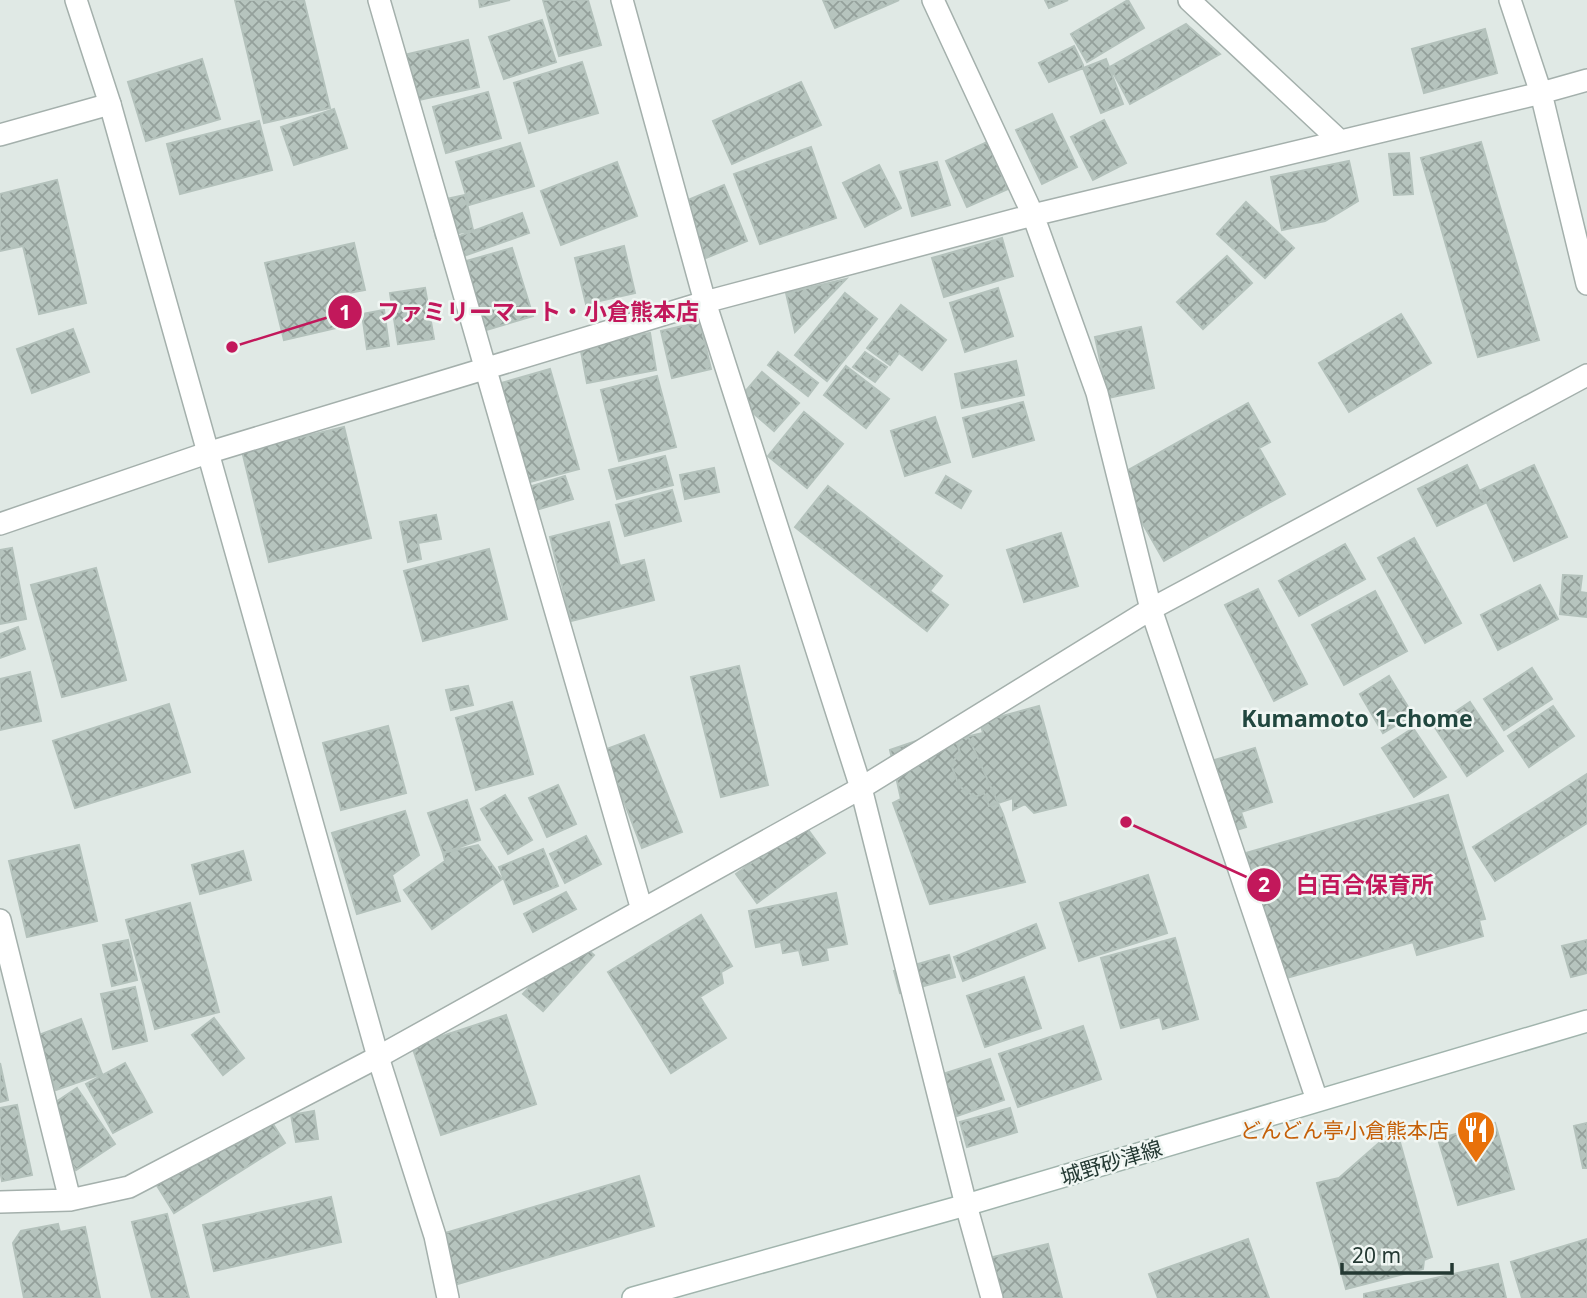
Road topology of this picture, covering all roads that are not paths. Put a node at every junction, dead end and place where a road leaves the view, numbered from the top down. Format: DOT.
graph roads {
  1 [pos="76,0"];
  2 [pos="379,0"];
  3 [pos="622,0"];
  4 [pos="933,0"];
  5 [pos="1189,0"];
  6 [pos="1510,0"];
  7 [pos="1587,80"];
  8 [pos="1541,93"];
  9 [pos="110,104"];
  10 [pos="0,135"];
  11 [pos="1340,141"];
  12 [pos="1033,215"];
  13 [pos="1587,284"];
  14 [pos="705,303"];
  15 [pos="486,369"];
  16 [pos="1587,375"];
  17 [pos="207,453"];
  18 [pos="0,524"];
  19 [pos="1151,609"];
  20 [pos="861,788"];
  21 [pos="642,910"];
  22 [pos="0,919"];
  23 [pos="1587,1021"];
  24 [pos="378,1057"];
  25 [pos="1317,1100"];
  26 [pos="70,1200"];
  27 [pos="0,1202"];
  28 [pos="966,1205"];
  29 [pos="449,1298"];
  30 [pos="633,1298"];
  31 [pos="992,1298"];
  1 -- 9 [label="street"];
  2 -- 15 [label="street"];
  3 -- 14 [label="street"];
  4 -- 12 [label="street"];
  5 -- 11 [label="street"];
  6 -- 8 [label="street"];
  7 -- 8 [label="street"];
  8 -- 11 [label="street"];
  8 -- 13 [label="street"];
  9 -- 10 [label="street"];
  9 -- 17 [label="street"];
  11 -- 12 [label="street"];
  12 -- 14 [label="street"];
  12 -- 19 [label="street"];
  14 -- 15 [label="street"];
  14 -- 20 [label="street"];
  15 -- 17 [label="street"];
  15 -- 21 [label="street"];
  16 -- 19 [label="street"];
  17 -- 18 [label="street"];
  17 -- 24 [label="street"];
  19 -- 20 [label="street"];
  19 -- 25 [label="street"];
  20 -- 21 [label="street"];
  20 -- 28 [label="street"];
  21 -- 24 [label="street"];
  22 -- 26 [label="street"];
  23 -- 25 [label="street, 城野砂津線"];
  24 -- 26 [label="street"];
  24 -- 29 [label="street"];
  25 -- 28 [label="street, 城野砂津線"];
  26 -- 27 [label="street"];
  28 -- 30 [label="street, 城野砂津線"];
  28 -- 31 [label="street"];
}
